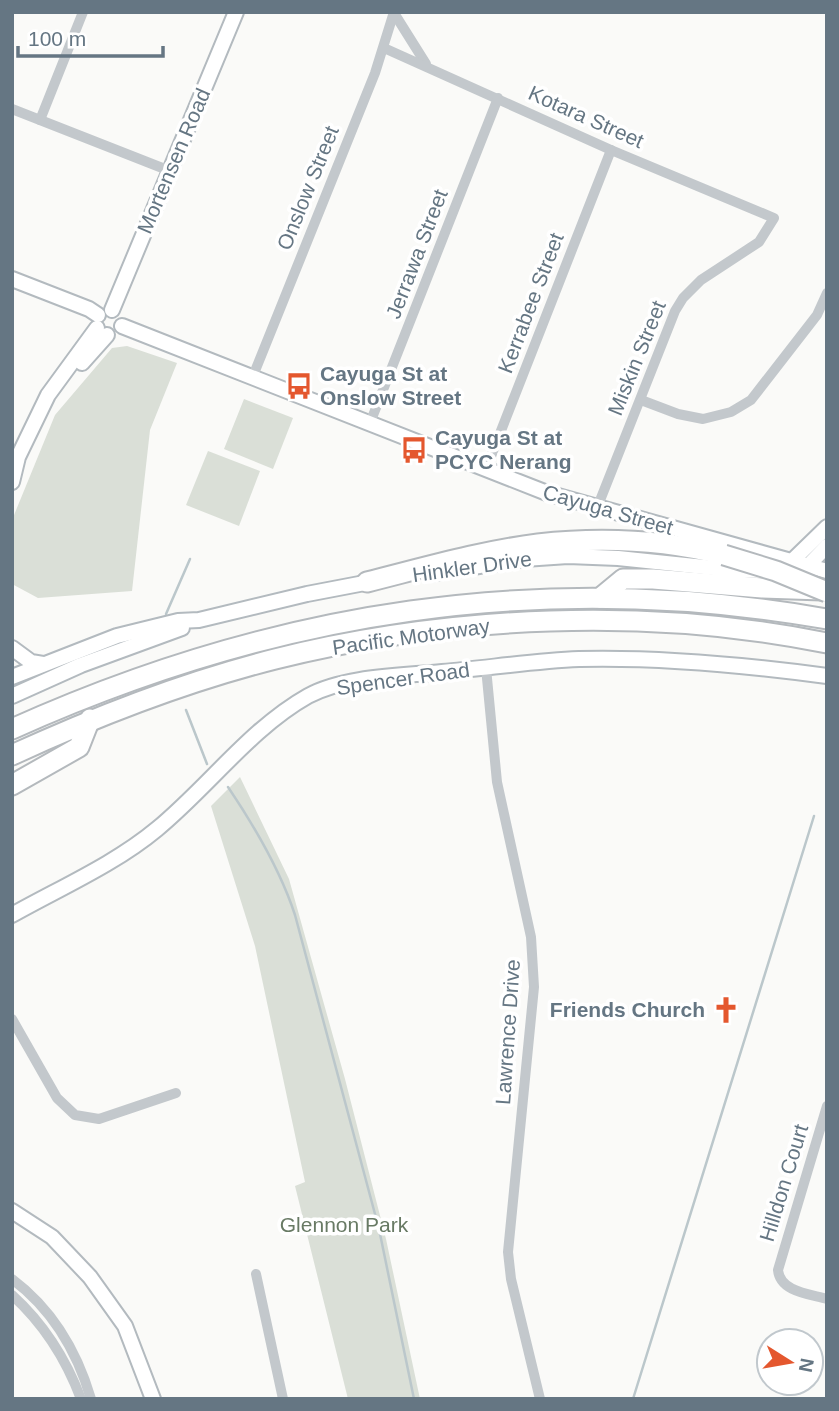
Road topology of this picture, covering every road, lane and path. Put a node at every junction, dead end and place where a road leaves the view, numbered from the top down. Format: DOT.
graph roads {
  1 [pos="83,12"];
  2 [pos="236,12"];
  3 [pos="394,13"];
  4 [pos="384,48"];
  5 [pos="428,66"];
  6 [pos="498,98"];
  7 [pos="12,109"];
  8 [pos="40,120"];
  9 [pos="611,150"];
  10 [pos="170,171"];
  11 [pos="774,218"];
  12 [pos="12,279"];
  13 [pos="827,293"];
  14 [pos="112,310"];
  15 [pos="101,326"];
  16 [pos="122,326"];
  17 [pos="253,376"];
  18 [pos="641,400"];
  19 [pos="370,423"];
  20 [pos="15,461"];
  21 [pos="486,469"];
  22 [pos="12,482"];
  23 [pos="597,508"];
  24 [pos="827,527"];
  25 [pos="827,546"];
  26 [pos="793,561"];
  27 [pos="810,565"];
  28 [pos="748,571"];
  29 [pos="827,571"];
  30 [pos="367,582"];
  31 [pos="827,591"];
  32 [pos="600,598"];
  33 [pos="827,619"];
  34 [pos="199,620"];
  35 [pos="827,643"];
  36 [pos="12,648"];
  37 [pos="43,664"];
  38 [pos="486,668"];
  39 [pos="827,676"];
  40 [pos="14,682"];
  41 [pos="90,719"];
  42 [pos="12,729"];
  43 [pos="12,755"];
  44 [pos="12,785"];
  45 [pos="12,915"];
  46 [pos="12,1019"];
  47 [pos="176,1093"];
  48 [pos="827,1106"];
  49 [pos="12,1211"];
  50 [pos="256,1274"];
  51 [pos="12,1279"];
  52 [pos="12,1295"];
  53 [pos="827,1299"];
  54 [pos="81,1399"];
  55 [pos="91,1399"];
  56 [pos="153,1399"];
  57 [pos="283,1399"];
  58 [pos="540,1399"];
  1 -- 8 [label="street"];
  2 -- 10 [label="street, Mortensen Road"];
  3 -- 4 [label="street, Onslow Street"];
  3 -- 5 [label="street"];
  4 -- 5 [label="street, Kotara Street"];
  4 -- 17 [label="street, Onslow Street"];
  5 -- 6 [label="street, Kotara Street"];
  6 -- 9 [label="street, Kotara Street"];
  6 -- 19 [label="street, Jerrawa Street"];
  7 -- 8 [label="street"];
  8 -- 10 [label="street"];
  9 -- 11 [label="street, Kotara Street"];
  9 -- 21 [label="street, Kerrabee Street"];
  10 -- 14 [label="street, Mortensen Road"];
  11 -- 18 [label="street, Miskin Street"];
  12 -- 15 [label="street"];
  13 -- 18 [label="street"];
  14 -- 15 [label="street"];
  14 -- 16 [label="street"];
  15 -- 16 [label="street"];
  15 -- 20 [label="street"];
  16 -- 17 [label="street, Cayuga Street"];
  17 -- 19 [label="street, Cayuga Street"];
  18 -- 23 [label="street, Miskin Street"];
  19 -- 21 [label="street, Cayuga Street"];
  20 -- 22 [label="street"];
  21 -- 23 [label="street, Cayuga Street"];
  23 -- 26 [label="street, Cayuga Street"];
  24 -- 26 [label="street"];
  25 -- 27 [label="street"];
  26 -- 27 [label="street, Cayuga Street"];
  26 -- 28 [label="street, Hinkler Drive"];
  27 -- 28 [label="street, Hinkler Drive"];
  27 -- 29 [label="street, Cayuga Street"];
  28 -- 30 [label="street, Hinkler Drive"];
  30 -- 31 [label="highway, bridge"];
  30 -- 34 [label="street, Hinkler Drive"];
  31 -- 32 [label="highway"];
  32 -- 33 [label="highway, Pacific Motorway"];
  32 -- 42 [label="highway, Pacific Motorway"];
  34 -- 37 [label="street, Hinkler Drive"];
  34 -- 40 [label="street, Hinkler Drive"];
  35 -- 41 [label="highway, Pacific Motorway"];
  36 -- 37 [label="street"];
  37 -- 40 [label="street, Hinkler Drive"];
  38 -- 39 [label="street, Spencer Road"];
  38 -- 45 [label="street, Spencer Road"];
  38 -- 58 [label="street, Lawrence Drive"];
  41 -- 43 [label="highway, Pacific Motorway"];
  41 -- 44 [label="highway"];
  46 -- 47 [label="street"];
  48 -- 53 [label="street, Hilldon Court"];
  49 -- 56 [label="street"];
  50 -- 57 [label="street"];
  51 -- 55 [label="street"];
  52 -- 54 [label="street"];
}
